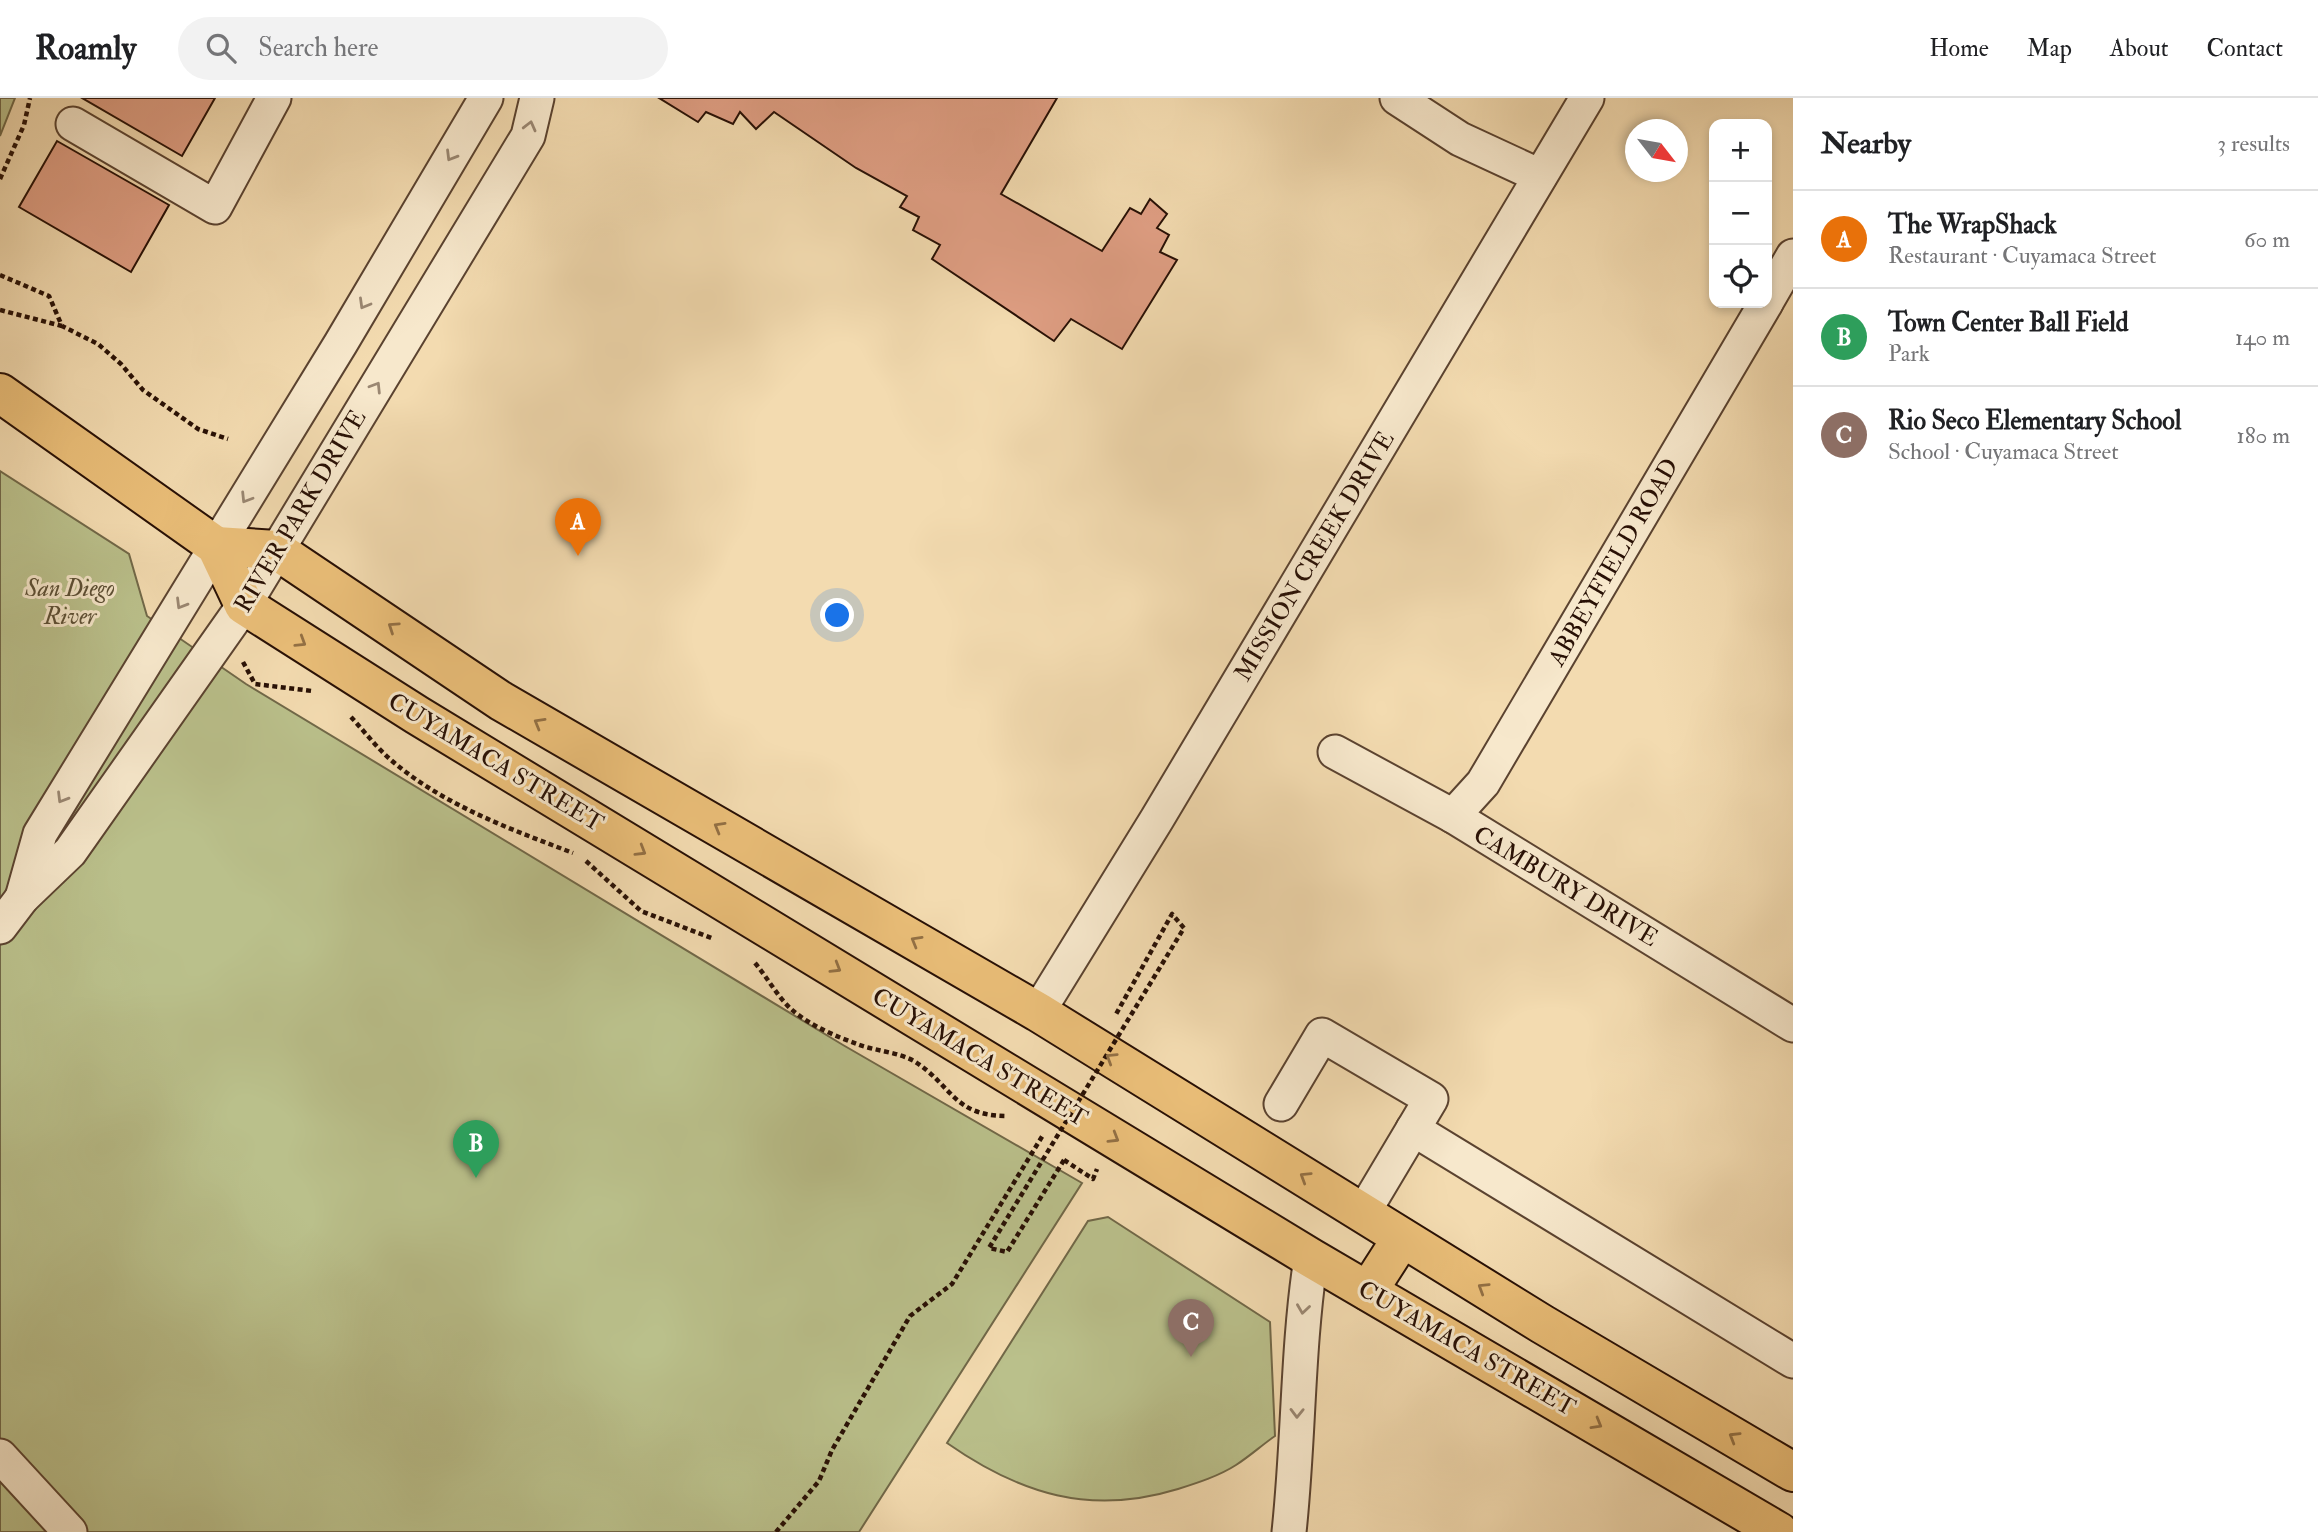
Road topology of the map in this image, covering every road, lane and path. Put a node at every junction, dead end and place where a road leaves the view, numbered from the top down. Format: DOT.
graph roads {
  1 [pos="30,98"];
  2 [pos="274,98"];
  3 [pos="486,98"];
  4 [pos="537,98"];
  5 [pos="1397,98"];
  6 [pos="1587,98"];
  7 [pos="73,124"];
  8 [pos="1540,176"];
  9 [pos="0,179"];
  10 [pos="1793,256"];
  11 [pos="0,275"];
  12 [pos="1772,292"];
  13 [pos="1762,308"];
  14 [pos="0,310"];
  15 [pos="62,326"];
  16 [pos="0,393"];
  17 [pos="228,439"];
  18 [pos="216,546"];
  19 [pos="276,550"];
  20 [pos="244,605"];
  21 [pos="240,655"];
  22 [pos="315,691"];
  23 [pos="346,712"];
  24 [pos="1335,752"];
  25 [pos="1453,816"];
  26 [pos="22,898"];
  27 [pos="0,928"];
  28 [pos="719,941"];
  29 [pos="748,958"];
  30 [pos="1038,1012"];
  31 [pos="1115,1016"];
  32 [pos="1792,1022"];
  33 [pos="1281,1104"];
  34 [pos="1015,1116"];
  35 [pos="1035,1128"];
  36 [pos="1413,1129"];
  37 [pos="1044,1134"];
  38 [pos="1065,1148"];
  39 [pos="1087,1162"];
  40 [pos="1363,1213"];
  41 [pos="1402,1238"];
  42 [pos="1311,1258"];
  43 [pos="1368,1291"];
  44 [pos="1793,1360"];
  45 [pos="0,1456"];
  46 [pos="1789,1460"];
  47 [pos="70,1532"];
  48 [pos="776,1532"];
  49 [pos="1289,1532"];
  50 [pos="1779,1532"];
  1 -- 9 [label="path"];
  2 -- 7 [label="street"];
  3 -- 18 [label="street, RIVER PARK DRIVE, one-way"];
  19 -- 4 [label="street, RIVER PARK DRIVE, one-way"];
  5 -- 8 [label="street"];
  6 -- 8 [label="street, MISSION CREEK DRIVE"];
  8 -- 30 [label="street, MISSION CREEK DRIVE"];
  10 -- 12 [label="street, ABBEYFIELD ROAD"];
  11 -- 15 [label="path"];
  13 -- 25 [label="street, ABBEYFIELD ROAD"];
  14 -- 15 [label="path"];
  15 -- 17 [label="path"];
  16 -- 18 [label="main road"];
  18 -- 19 [label="main road"];
  18 -- 20 [label="main road"];
  18 -- 26 [label="street, RIVER PARK DRIVE, one-way"];
  19 -- 20 [label="street, RIVER PARK DRIVE"];
  30 -- 19 [label="main road, one-way"];
  20 -- 26 [label="street, RIVER PARK DRIVE"];
  20 -- 42 [label="main road, CUYAMACA STREET, one-way"];
  21 -- 22 [label="path"];
  23 -- 28 [label="path"];
  24 -- 25 [label="street, CAMBURY DRIVE"];
  25 -- 32 [label="street, CAMBURY DRIVE"];
  26 -- 27 [label="street, RIVER PARK DRIVE"];
  29 -- 34 [label="path"];
  40 -- 30 [label="main road, one-way"];
  31 -- 39 [label="path, bridge"];
  33 -- 36 [label="street"];
  35 -- 37 [label="path"];
  36 -- 40 [label="street"];
  36 -- 44 [label="street"];
  37 -- 38 [label="path"];
  37 -- 48 [label="path"];
  40 -- 41 [label="main road"];
  41 -- 43 [label="main road"];
  46 -- 41 [label="main road, one-way"];
  42 -- 43 [label="main road, CUYAMACA STREET"];
  42 -- 49 [label="street, one-way"];
  43 -- 50 [label="main road, CUYAMACA STREET, one-way"];
  45 -- 47 [label="street"];
}
